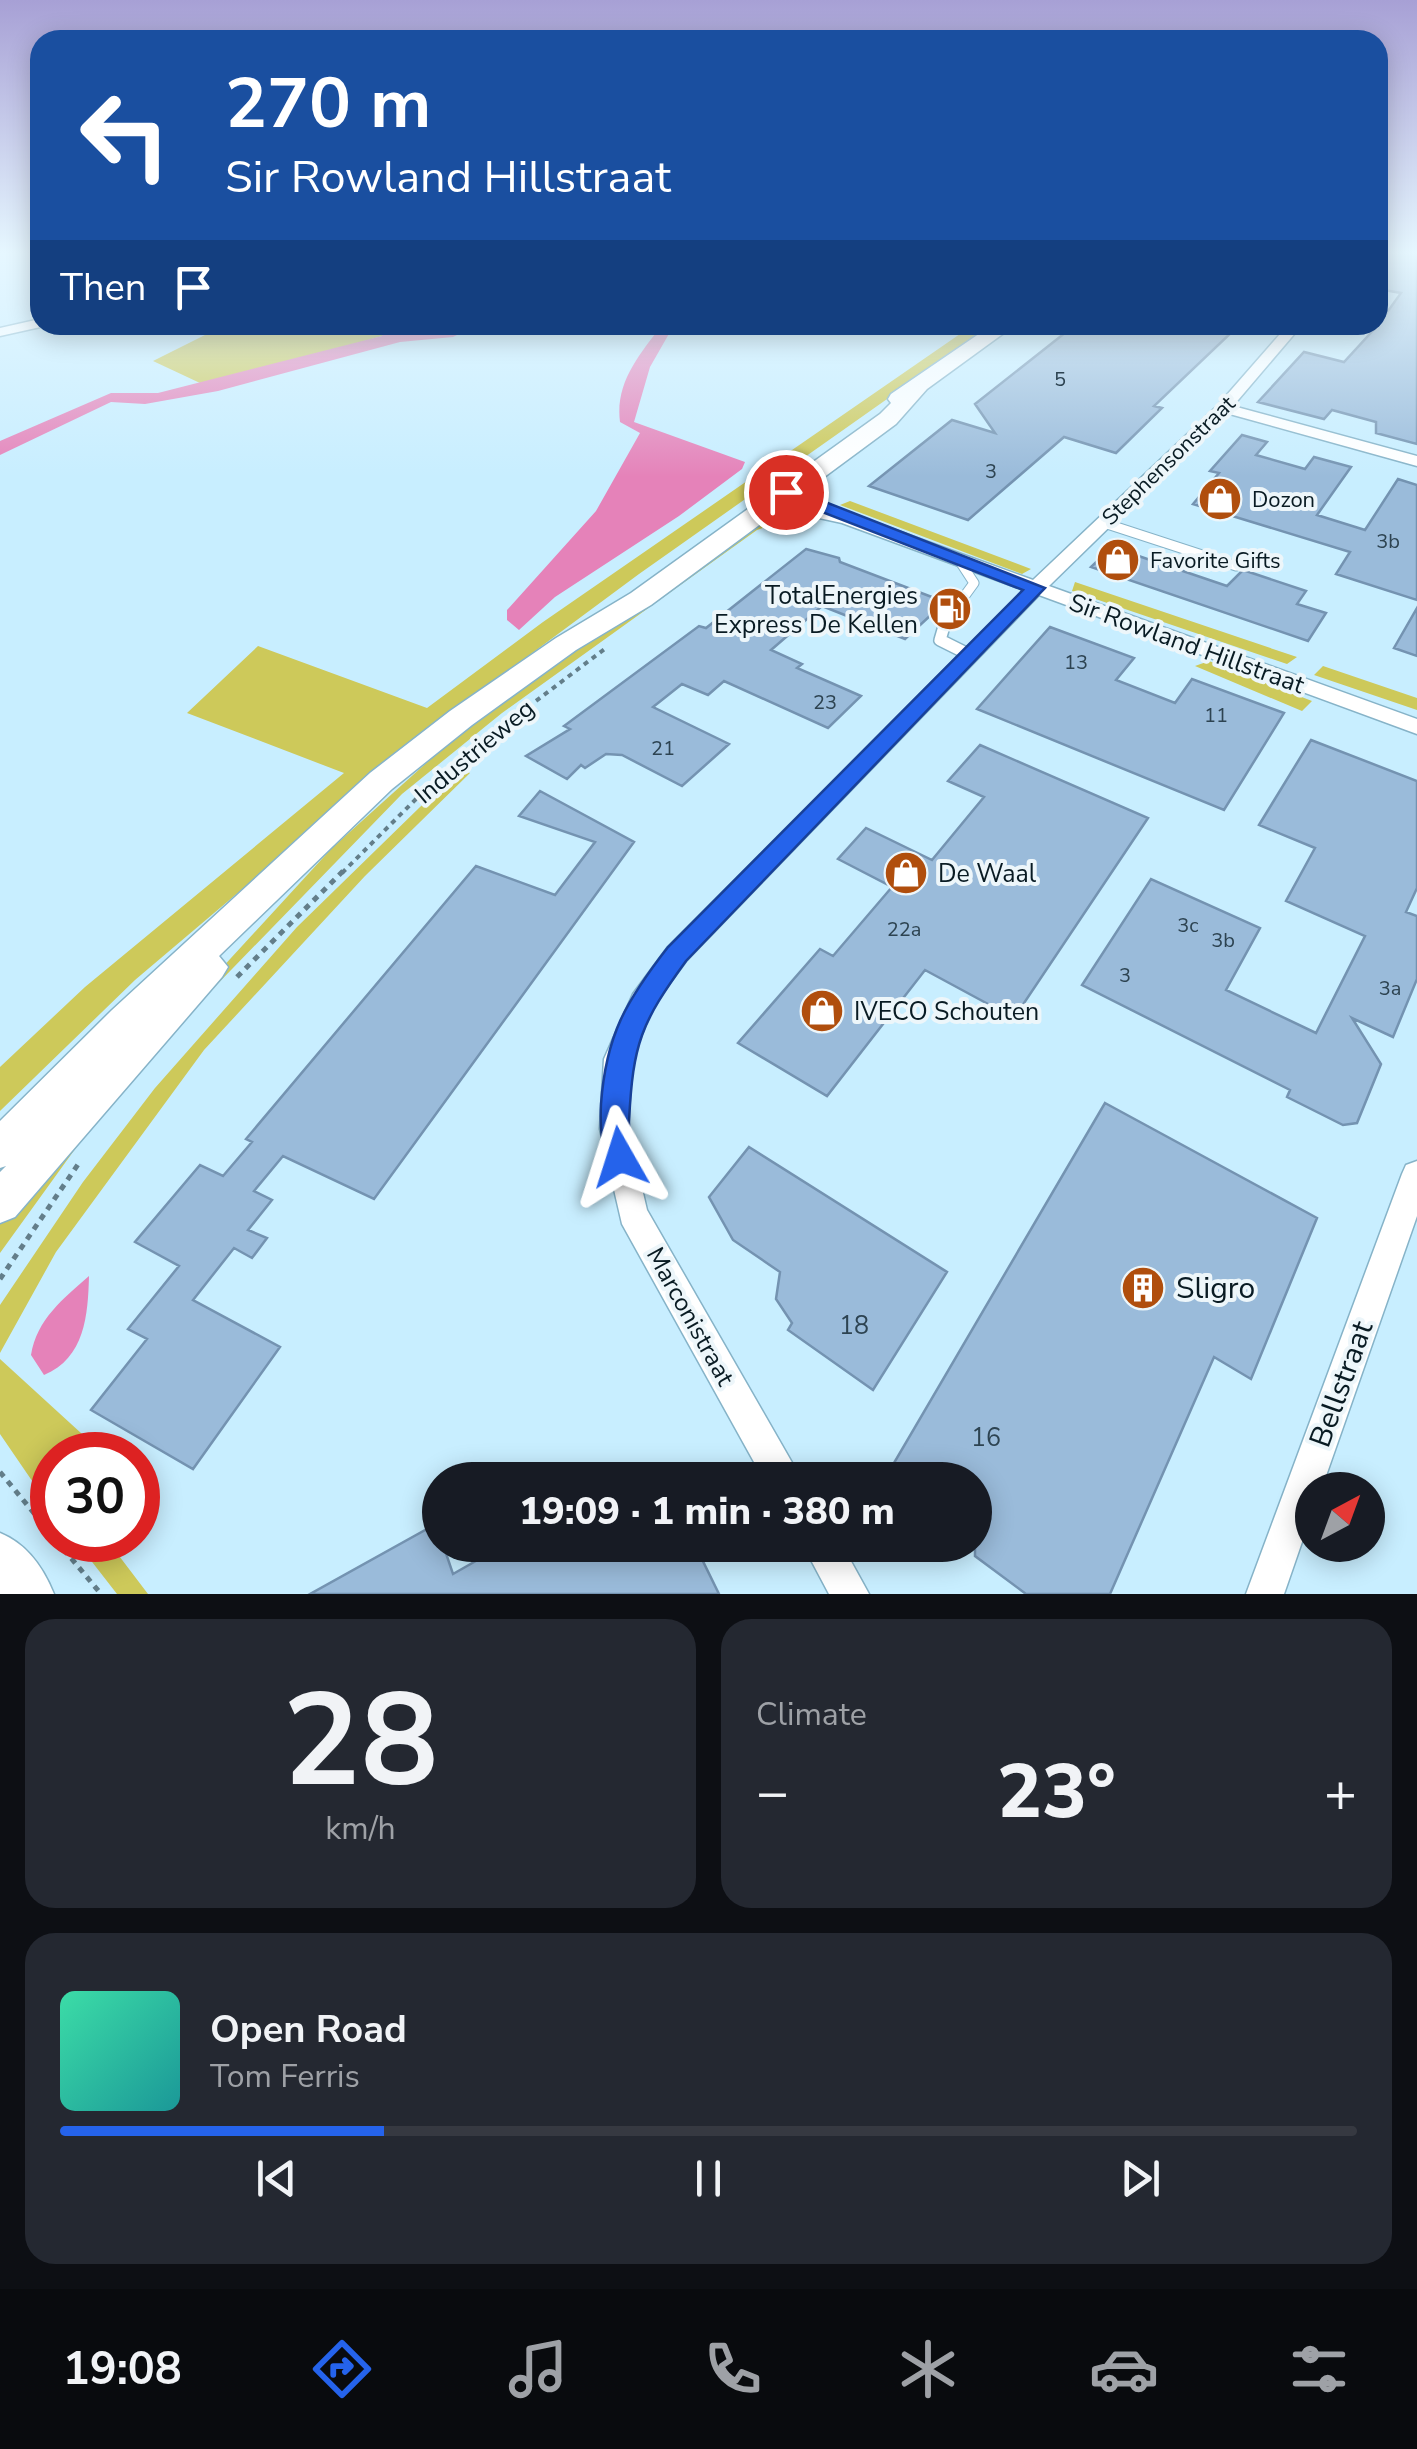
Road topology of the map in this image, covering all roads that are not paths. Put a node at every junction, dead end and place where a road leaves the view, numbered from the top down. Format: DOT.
graph roads {
  1 [pos="991,335"];
  2 [pos="1285,335"];
  3 [pos="1223,408"];
  4 [pos="1417,461"];
  5 [pos="777,494"];
  6 [pos="1104,523"];
  7 [pos="958,559"];
  8 [pos="1236,566"];
  9 [pos="1036,588"];
  10 [pos="958,605"];
  11 [pos="947,616"];
  12 [pos="970,655"];
  13 [pos="1417,727"];
  14 [pos="312,849"];
  15 [pos="0,1149"];
  16 [pos="1417,1174"];
  17 [pos="0,1203"];
  18 [pos="774,1462"];
  19 [pos="0,1560"];
  20 [pos="832,1562"];
  21 [pos="28,1594"];
  22 [pos="850,1594"];
  23 [pos="1265,1594"];
  1 -- 5 [label="main road, Industrieweg"];
  2 -- 3 [label="street, Stephensonstraat"];
  3 -- 4 [label="street"];
  3 -- 6 [label="street, Stephensonstraat"];
  5 -- 7 [label="street, Sir Rowland Hillstraat"];
  5 -- 14 [label="main road, Industrieweg"];
  6 -- 8 [label="lane"];
  6 -- 9 [label="street, Stephensonstraat"];
  7 -- 9 [label="street, Sir Rowland Hillstraat"];
  7 -- 10 [label="lane"];
  9 -- 12 [label="street, Marconistraat"];
  9 -- 13 [label="street, Sir Rowland Hillstraat"];
  11 -- 12 [label="lane"];
  12 -- 18 [label="street, Marconistraat"];
  14 -- 15 [label="main road, Industrieweg"];
  14 -- 17 [label="main road, Industrieweg"];
  16 -- 23 [label="street, Bellstraat"];
  19 -- 21 [label="main road"];
  20 -- 22 [label="street"];
}
